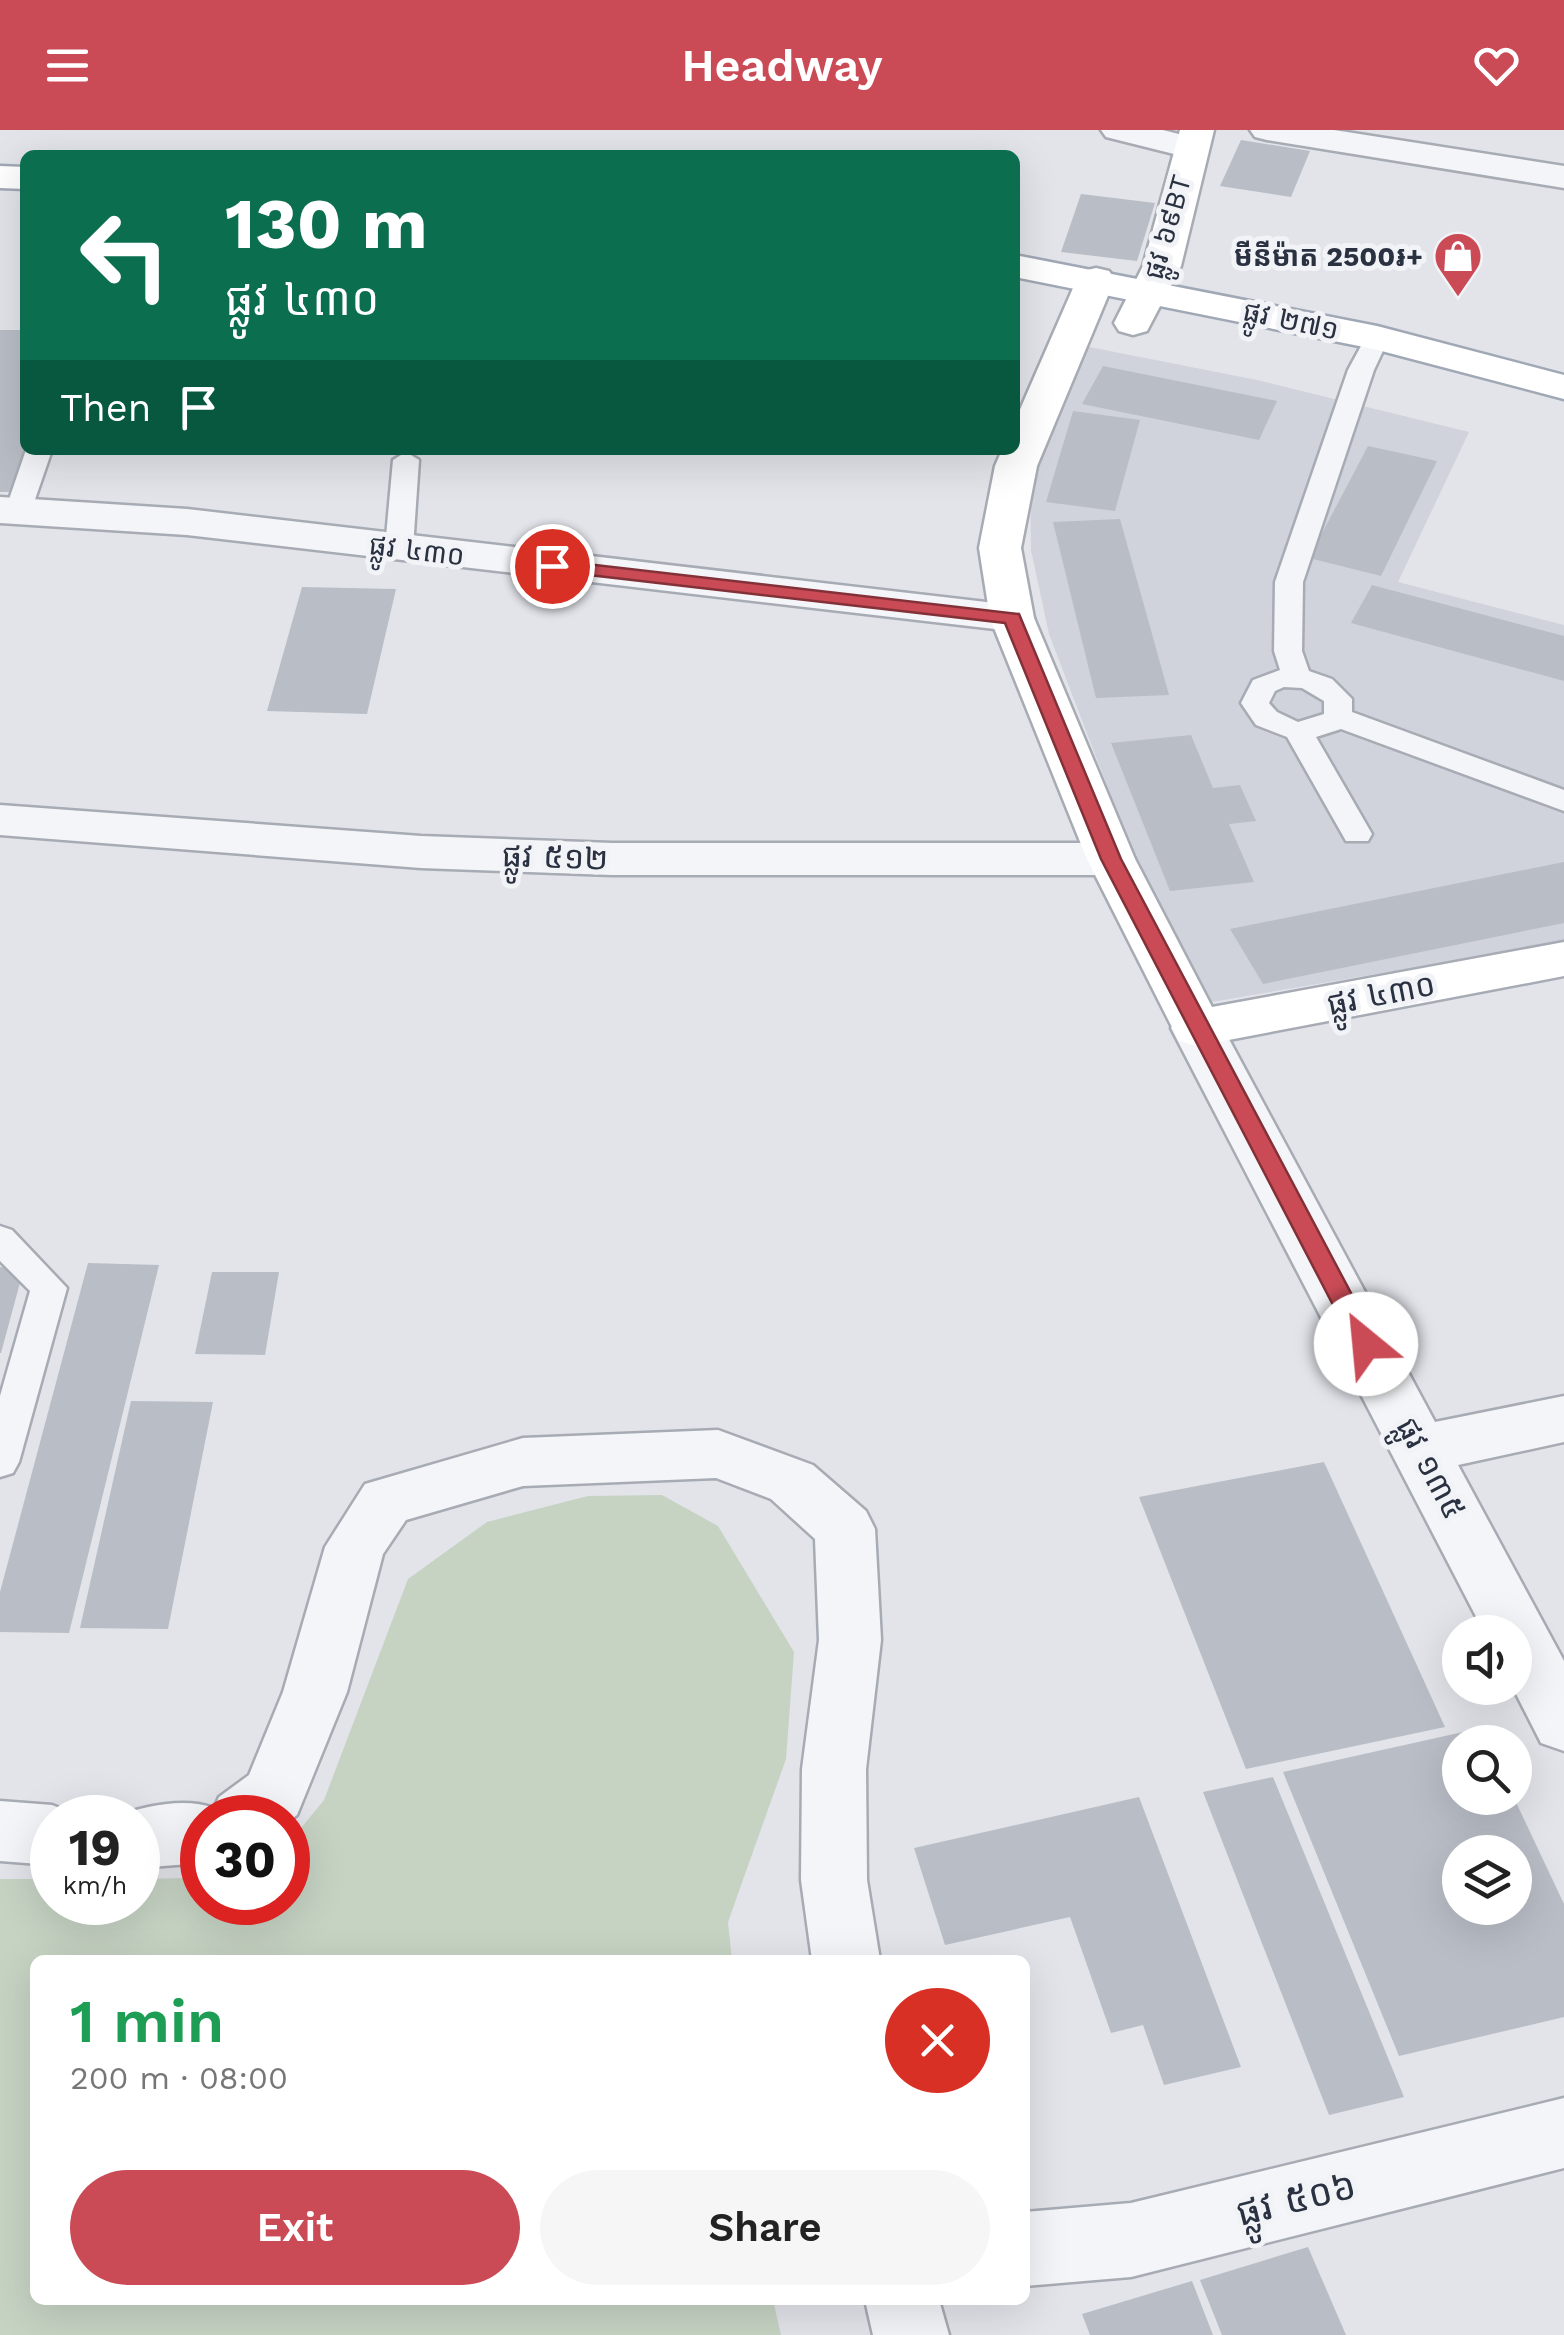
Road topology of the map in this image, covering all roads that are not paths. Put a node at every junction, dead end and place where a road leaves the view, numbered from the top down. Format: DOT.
graph roads {
  1 [pos="1118,130"];
  2 [pos="1267,130"];
  3 [pos="1193,139"];
  4 [pos="1564,177"];
  5 [pos="1020,268"];
  6 [pos="1088,296"];
  7 [pos="1020,301"];
  8 [pos="1141,306"];
  9 [pos="1369,354"];
  10 [pos="1564,387"];
  11 [pos="1564,420"];
  12 [pos="36,455"];
  13 [pos="406,460"];
  14 [pos="9,510"];
  15 [pos="399,548"];
  16 [pos="1012,618"];
  17 [pos="1296,678"];
  18 [pos="1338,717"];
  19 [pos="1298,730"];
  20 [pos="1564,801"];
  21 [pos="0,820"];
  22 [pos="1357,834"];
  23 [pos="1111,859"];
  24 [pos="1564,959"];
  25 [pos="1198,1028"];
  26 [pos="0,1239"];
  27 [pos="1564,1419"];
  28 [pos="1422,1449"];
  29 [pos="0,1462"];
  30 [pos="1564,1723"];
  31 [pos="273,1795"];
  32 [pos="0,1831"];
  33 [pos="30,1833"];
  34 [pos="845,1955"];
  35 [pos="1564,2133"];
  36 [pos="1030,2248"];
  37 [pos="903,2305"];
  38 [pos="911,2335"];
  1 -- 3 [label="street"];
  2 -- 4 [label="street"];
  3 -- 8 [label="street, ផ្លូវ ៦៩BT"];
  5 -- 6 [label="street, ផ្លូវ ២៧១"];
  6 -- 7 [label="street, ផ្លូវ ២៧១"];
  6 -- 8 [label="street, ផ្លូវ ២៧១"];
  6 -- 16 [label="street, ផ្លូវ ១៣៥"];
  8 -- 9 [label="street, ផ្លូវ ២៧១"];
  9 -- 10 [label="street, ផ្លូវ ២៧១"];
  9 -- 11 [label="street, ផ្លូវ ២៧១"];
  9 -- 17 [label="lane"];
  12 -- 14 [label="lane"];
  13 -- 15 [label="lane"];
  14 -- 15 [label="street, ផ្លូវ ៤៣០"];
  15 -- 16 [label="street, ផ្លូវ ៤៣០"];
  16 -- 23 [label="street, ផ្លូវ ១៣៥"];
  17 -- 18 [label="lane"];
  17 -- 19 [label="lane"];
  18 -- 19 [label="lane"];
  18 -- 20 [label="lane"];
  19 -- 22 [label="lane"];
  21 -- 23 [label="street, ផ្លូវ ៥១២"];
  23 -- 25 [label="street, ផ្លូវ ១៣៥"];
  24 -- 25 [label="street, ផ្លូវ ៤៣០"];
  25 -- 28 [label="street, ផ្លូវ ១៣៥"];
  26 -- 29 [label="lane"];
  27 -- 28 [label="street"];
  28 -- 30 [label="street, ផ្លូវ ១៣៥"];
  31 -- 34 [label="street"];
  32 -- 33 [label="street"];
  35 -- 36 [label="street, ផ្លូវ ៥០៦"];
  37 -- 38 [label="street"];
}
